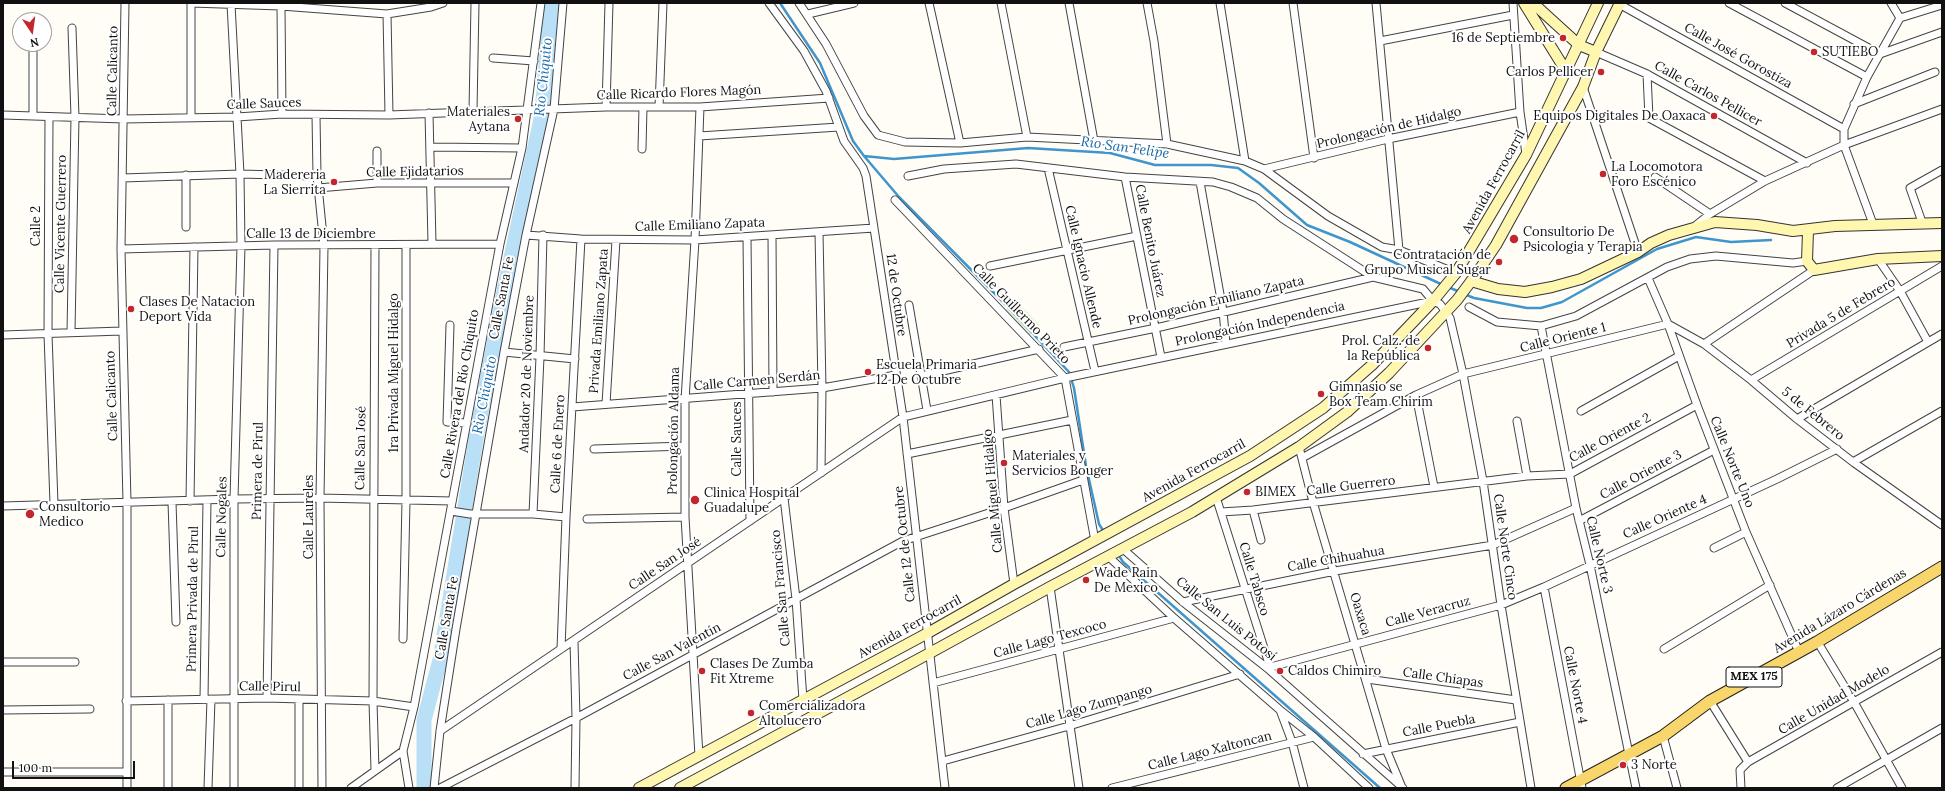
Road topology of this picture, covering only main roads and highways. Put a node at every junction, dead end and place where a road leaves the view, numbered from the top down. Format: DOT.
graph roads {
  1 [pos="1524,3"];
  2 [pos="1533,3"];
  3 [pos="1598,3"];
  4 [pos="1619,4"];
  5 [pos="1579,45"];
  6 [pos="1596,52"];
  7 [pos="1566,71"];
  8 [pos="1942,223"];
  9 [pos="1808,231"];
  10 [pos="1942,256"];
  11 [pos="1468,285"];
  12 [pos="1942,567"];
  13 [pos="696,784"];
  14 [pos="1582,784"];
  15 [pos="639,788"];
  16 [pos="680,788"];
  17 [pos="1566,788"];
  1 -- 7 [label="main road"];
  2 -- 5 [label="main road"];
  3 -- 5 [label="main road, Avenida Ferrocarril"];
  4 -- 6 [label="main road"];
  5 -- 6 [label="main road"];
  5 -- 7 [label="main road, Avenida Ferrocarril"];
  6 -- 11 [label="main road"];
  7 -- 15 [label="main road, Avenida Ferrocarril"];
  8 -- 9 [label="main road"];
  9 -- 10 [label="main road"];
  9 -- 11 [label="main road"];
  11 -- 13 [label="main road"];
  12 -- 14 [label="main road, Avenida Lázaro Cárdenas / MEX 175"];
  13 -- 16 [label="main road"];
  14 -- 17 [label="main road, Avenida Lázaro Cárdenas / MEX 175"];
}
